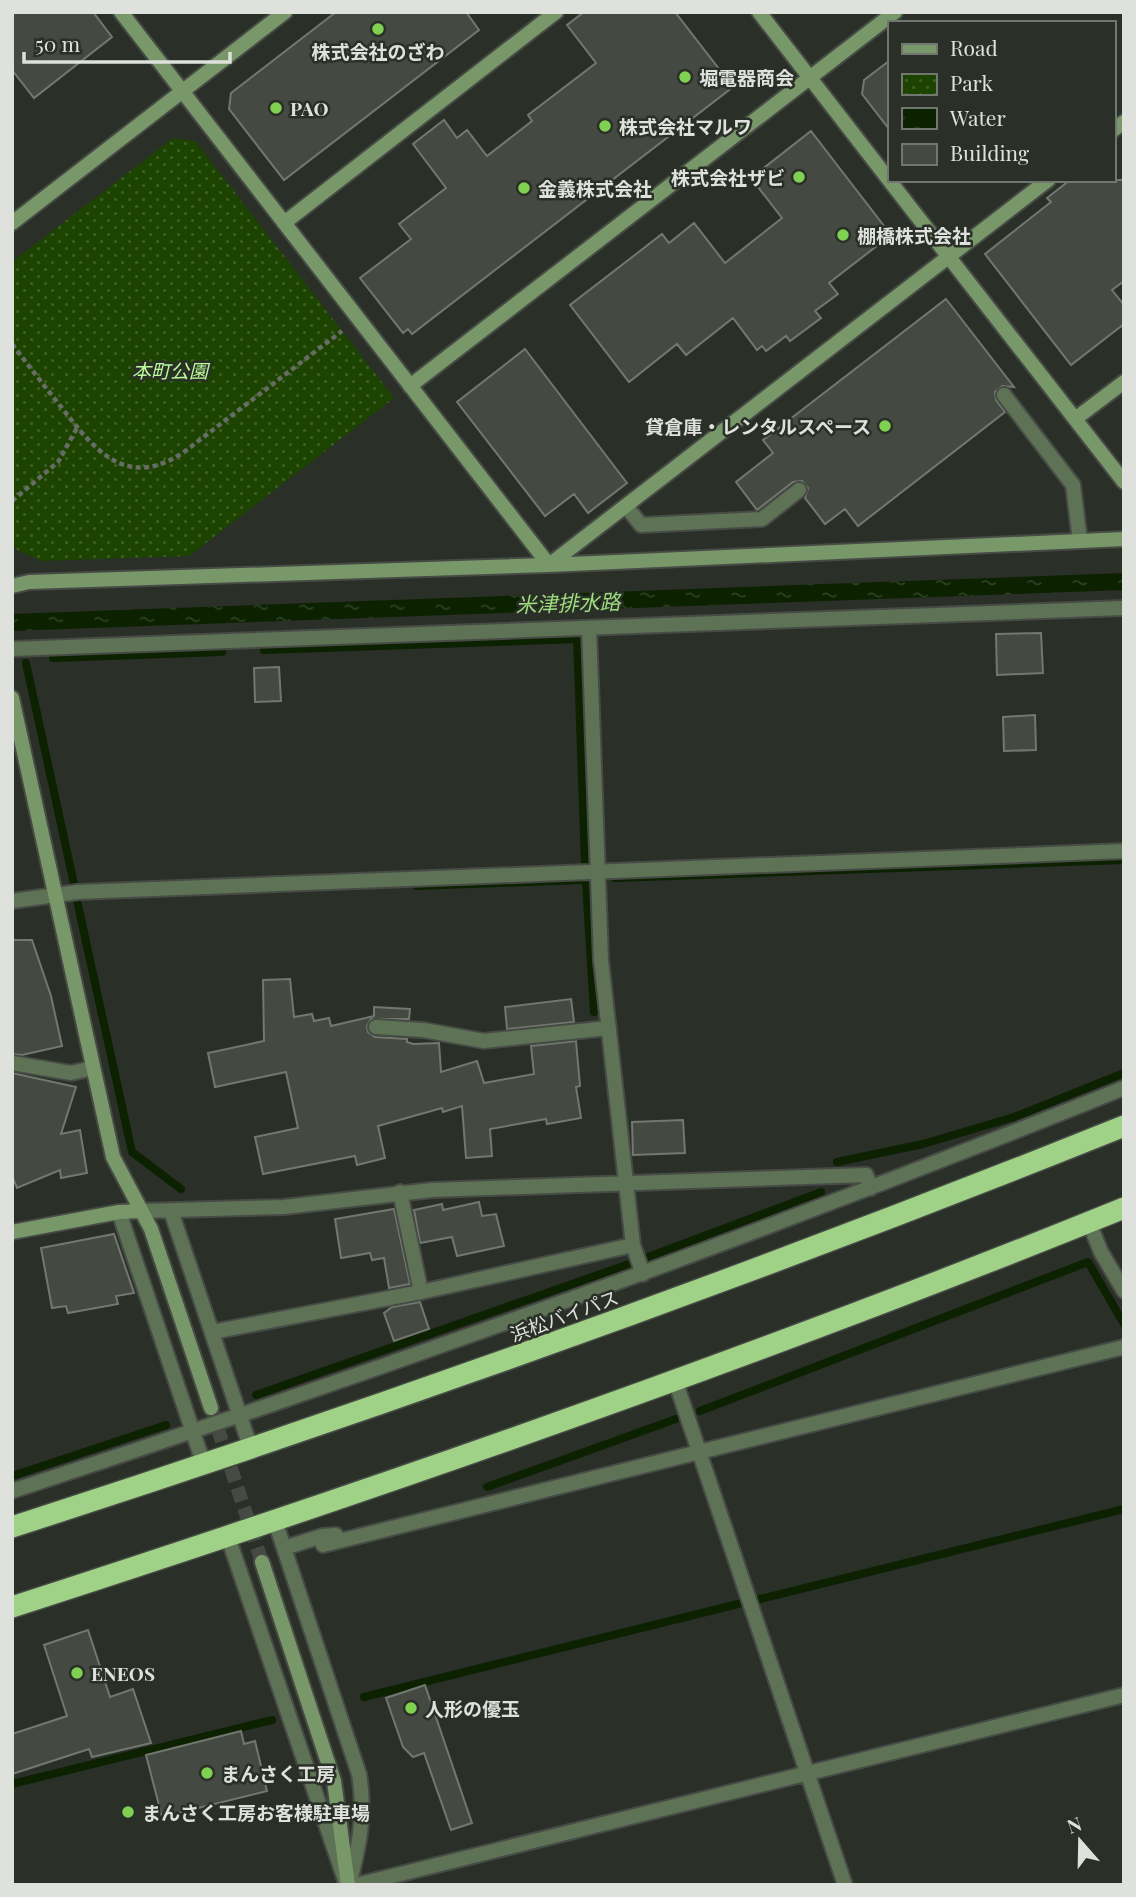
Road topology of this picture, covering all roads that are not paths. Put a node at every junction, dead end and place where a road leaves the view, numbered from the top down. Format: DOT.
graph roads {
  1 [pos="121,12"];
  2 [pos="285,12"];
  3 [pos="556,12"];
  4 [pos="759,12"];
  5 [pos="895,12"];
  6 [pos="810,78"];
  7 [pos="183,92"];
  8 [pos="888,179"];
  9 [pos="891,182"];
  10 [pos="1045,182"];
  11 [pos="12,223"];
  12 [pos="284,223"];
  13 [pos="949,257"];
  14 [pos="1124,382"];
  15 [pos="411,386"];
  16 [pos="1004,395"];
  17 [pos="1075,419"];
  18 [pos="1124,482"];
  19 [pos="799,490"];
  20 [pos="626,506"];
  21 [pos="1124,539"];
  22 [pos="1080,541"];
  23 [pos="549,565"];
  24 [pos="12,586"];
  25 [pos="1124,608"];
  26 [pos="589,628"];
  27 [pos="12,649"];
  28 [pos="12,698"];
  29 [pos="1124,851"];
  30 [pos="598,872"];
  31 [pos="55,896"];
  32 [pos="12,901"];
  33 [pos="376,1027"];
  34 [pos="609,1028"];
  35 [pos="12,1063"];
  36 [pos="93,1068"];
  37 [pos="1124,1088"];
  38 [pos="1124,1126"];
  39 [pos="626,1184"];
  40 [pos="871,1188"];
  41 [pos="400,1192"];
  42 [pos="1124,1208"];
  43 [pos="141,1211"];
  44 [pos="171,1211"];
  45 [pos="119,1212"];
  46 [pos="1089,1222"];
  47 [pos="12,1232"];
  48 [pos="633,1245"];
  49 [pos="643,1273"];
  50 [pos="1124,1291"];
  51 [pos="421,1292"];
  52 [pos="212,1332"];
  53 [pos="1124,1347"];
  54 [pos="675,1380"];
  55 [pos="211,1409"];
  56 [pos="240,1416"];
  57 [pos="192,1432"];
  58 [pos="251,1449"];
  59 [pos="700,1452"];
  60 [pos="204,1465"];
  61 [pos="12,1491"];
  62 [pos="275,1521"];
  63 [pos="12,1527"];
  64 [pos="374,1533"];
  65 [pos="228,1537"];
  66 [pos="323,1545"];
  67 [pos="284,1548"];
  68 [pos="262,1562"];
  69 [pos="12,1607"];
  70 [pos="1124,1695"];
  71 [pos="808,1773"];
  72 [pos="348,1885"];
  73 [pos="356,1885"];
  74 [pos="845,1885"];
  1 -- 7 [label="street"];
  2 -- 7 [label="street"];
  3 -- 12 [label="street"];
  4 -- 6 [label="street"];
  5 -- 6 [label="street"];
  6 -- 8 [label="street"];
  6 -- 15 [label="street"];
  7 -- 11 [label="street"];
  7 -- 12 [label="street"];
  9 -- 13 [label="street"];
  10 -- 13 [label="street"];
  12 -- 15 [label="street"];
  13 -- 17 [label="street"];
  13 -- 20 [label="street"];
  14 -- 17 [label="street"];
  15 -- 23 [label="street"];
  16 -- 22 [label="street"];
  17 -- 18 [label="street"];
  19 -- 20 [label="street"];
  20 -- 23 [label="street"];
  21 -- 22 [label="street"];
  22 -- 23 [label="street"];
  23 -- 24 [label="street"];
  25 -- 26 [label="street"];
  26 -- 27 [label="street"];
  26 -- 30 [label="street"];
  28 -- 31 [label="street"];
  29 -- 30 [label="street"];
  30 -- 31 [label="street"];
  30 -- 34 [label="street"];
  31 -- 32 [label="street"];
  31 -- 36 [label="street"];
  33 -- 34 [label="street"];
  34 -- 39 [label="street"];
  35 -- 36 [label="street"];
  36 -- 43 [label="street"];
  37 -- 40 [label="street"];
  38 -- 58 [label="highway, 浜松バイパス"];
  39 -- 40 [label="street"];
  39 -- 41 [label="street"];
  39 -- 48 [label="street"];
  40 -- 49 [label="street"];
  41 -- 44 [label="street"];
  41 -- 51 [label="street"];
  42 -- 46 [label="highway"];
  43 -- 44 [label="street"];
  43 -- 45 [label="street"];
  43 -- 55 [label="street"];
  44 -- 52 [label="street"];
  45 -- 47 [label="street"];
  45 -- 57 [label="street"];
  46 -- 50 [label="street"];
  46 -- 54 [label="highway"];
  48 -- 49 [label="street"];
  48 -- 51 [label="street"];
  49 -- 56 [label="street"];
  51 -- 52 [label="street"];
  52 -- 56 [label="street"];
  53 -- 59 [label="street"];
  54 -- 59 [label="street"];
  54 -- 62 [label="highway"];
  56 -- 57 [label="street"];
  56 -- 58 [label="street"];
  57 -- 60 [label="street"];
  57 -- 61 [label="street"];
  58 -- 60 [label="highway, 浜松バイパス"];
  59 -- 64 [label="street"];
  59 -- 71 [label="street"];
  60 -- 63 [label="highway, 浜松バイパス"];
  62 -- 65 [label="highway"];
  62 -- 67 [label="street"];
  64 -- 66 [label="street"];
  64 -- 67 [label="street"];
  65 -- 69 [label="highway"];
  65 -- 72 [label="street"];
  67 -- 72 [label="street"];
  68 -- 72 [label="street"];
  70 -- 71 [label="street"];
  71 -- 73 [label="street"];
  71 -- 74 [label="street"];
}
